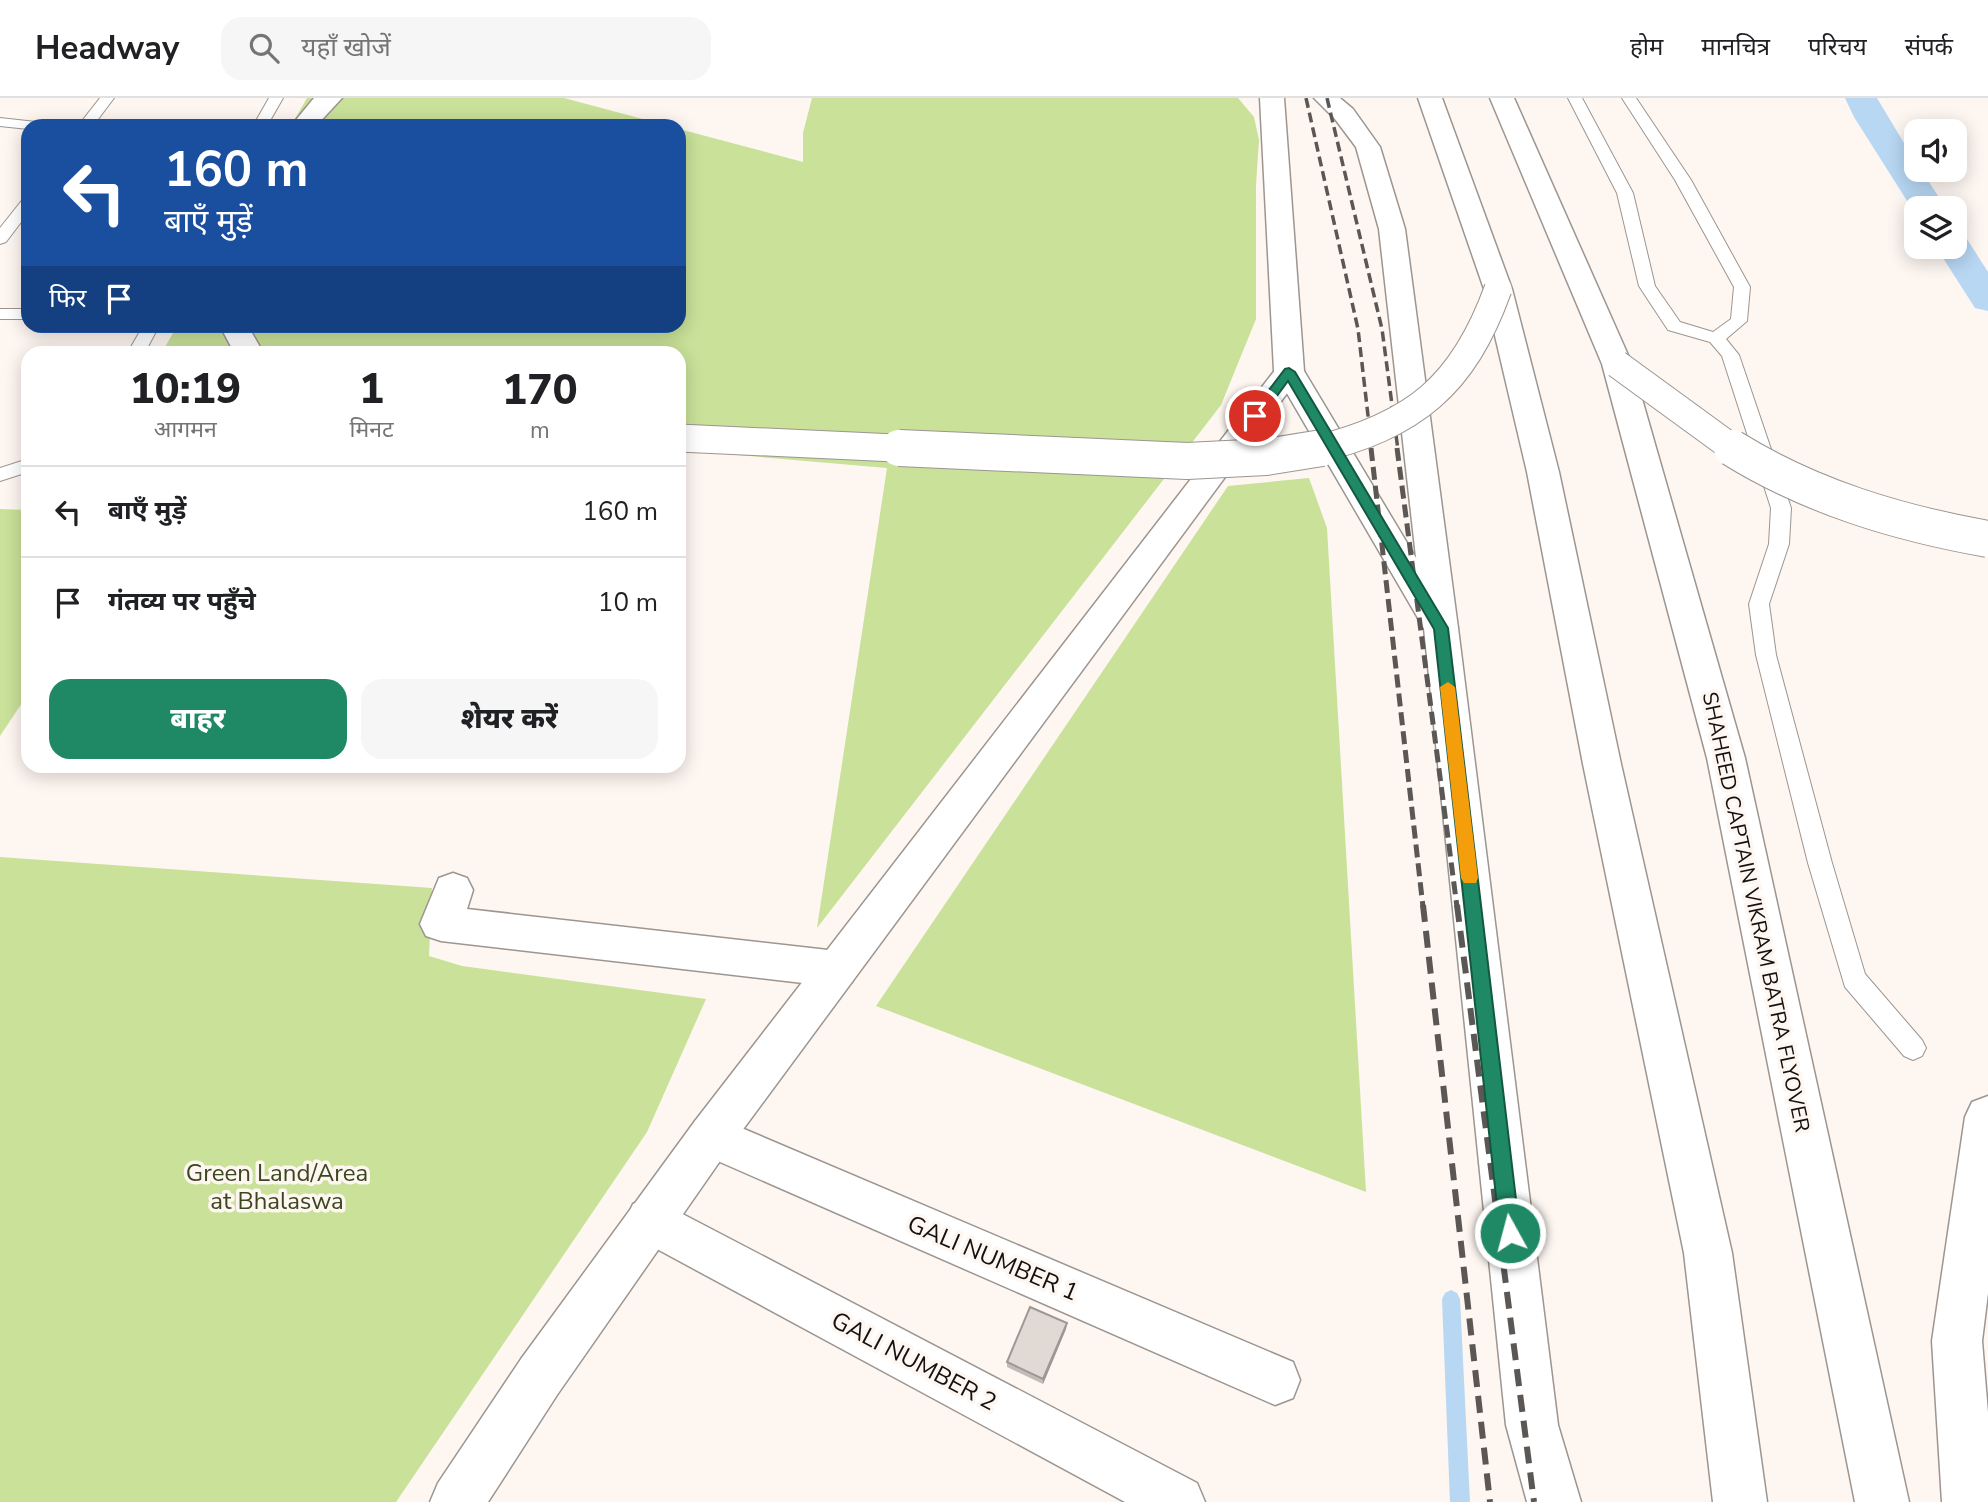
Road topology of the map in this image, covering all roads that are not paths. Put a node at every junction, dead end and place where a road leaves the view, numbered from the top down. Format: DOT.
graph roads {
  1 [pos="107,98"];
  2 [pos="276,98"];
  3 [pos="330,98"];
  4 [pos="1272,98"];
  5 [pos="1326,98"];
  6 [pos="1430,98"];
  7 [pos="1502,98"];
  8 [pos="1575,98"];
  9 [pos="1629,98"];
  10 [pos="90,119"];
  11 [pos="264,119"];
  12 [pos="309,119"];
  13 [pos="0,122"];
  14 [pos="21,124"];
  15 [pos="21,211"];
  16 [pos="0,239"];
  17 [pos="1498,289"];
  18 [pos="0,314"];
  19 [pos="21,314"];
  20 [pos="1716,338"];
  21 [pos="1617,364"];
  22 [pos="1289,372"];
  23 [pos="686,438"];
  24 [pos="21,468"];
  25 [pos="0,475"];
  26 [pos="0,482"];
  27 [pos="21,483"];
  28 [pos="1988,539"];
  29 [pos="1441,628"];
  30 [pos="453,890"];
  31 [pos="837,969"];
  32 [pos="1913,1048"];
  33 [pos="1988,1117"];
  34 [pos="711,1136"];
  35 [pos="650,1220"];
  36 [pos="1275,1380"];
  37 [pos="457,1502"];
  38 [pos="1178,1502"];
  39 [pos="1554,1502"];
  40 [pos="1740,1502"];
  41 [pos="1882,1502"];
  42 [pos="1969,1502"];
  1 -- 10 [label="lane"];
  2 -- 11 [label="lane"];
  3 -- 12 [label="main road"];
  4 -- 22 [label="main road"];
  5 -- 29 [label="main road"];
  6 -- 17 [label="main road"];
  7 -- 21 [label="main road, SHAHEED CAPTAIN VIKRAM BATRA FLYOVER"];
  8 -- 20 [label="lane"];
  9 -- 20 [label="lane"];
  13 -- 14 [label="lane"];
  15 -- 16 [label="lane"];
  17 -- 23 [label="main road, bridge"];
  17 -- 40 [label="main road"];
  18 -- 19 [label="lane"];
  20 -- 32 [label="lane"];
  21 -- 28 [label="main road, bridge"];
  21 -- 41 [label="main road, SHAHEED CAPTAIN VIKRAM BATRA FLYOVER"];
  22 -- 29 [label="main road"];
  22 -- 31 [label="main road"];
  24 -- 25 [label="lane"];
  26 -- 27 [label="lane"];
  29 -- 39 [label="main road"];
  30 -- 31 [label="main road"];
  31 -- 34 [label="main road"];
  33 -- 42 [label="main road"];
  34 -- 35 [label="main road"];
  34 -- 36 [label="main road, GALI NUMBER 1"];
  35 -- 37 [label="main road"];
  35 -- 38 [label="main road, GALI NUMBER 2"];
}
